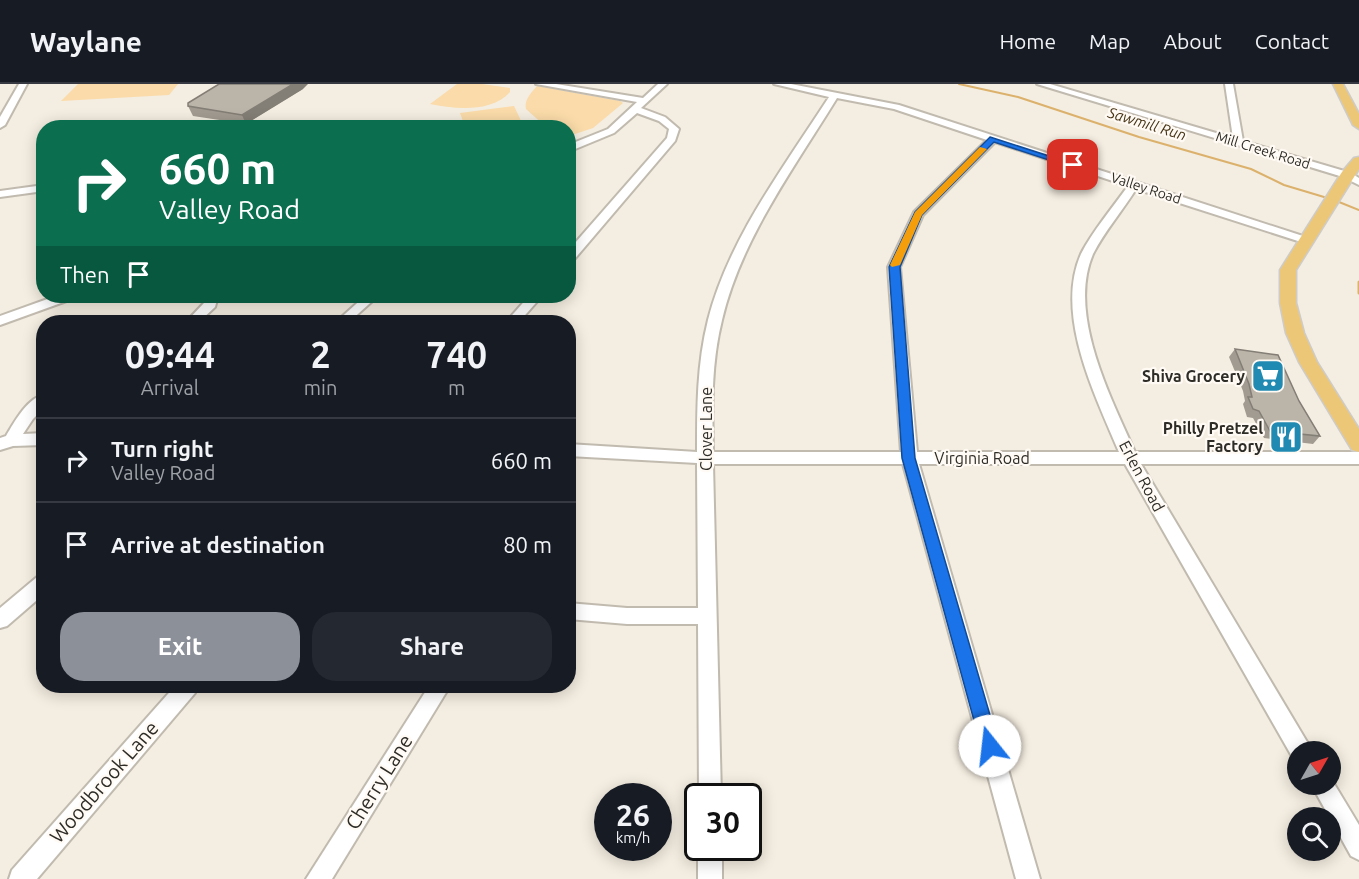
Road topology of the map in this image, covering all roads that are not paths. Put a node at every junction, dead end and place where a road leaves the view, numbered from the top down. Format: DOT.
graph roads {
  1 [pos="23,84"];
  2 [pos="540,84"];
  3 [pos="663,84"];
  4 [pos="778,84"];
  5 [pos="1041,84"];
  6 [pos="1229,84"];
  7 [pos="1338,84"];
  8 [pos="1077,89"];
  9 [pos="835,94"];
  10 [pos="646,100"];
  11 [pos="637,110"];
  12 [pos="0,125"];
  13 [pos="1359,125"];
  14 [pos="993,139"];
  15 [pos="1238,142"];
  16 [pos="576,146"];
  17 [pos="1359,161"];
  18 [pos="1353,179"];
  19 [pos="1134,184"];
  20 [pos="36,189"];
  21 [pos="0,194"];
  22 [pos="1305,240"];
  23 [pos="576,250"];
  24 [pos="48,303"];
  25 [pos="210,303"];
  26 [pos="364,303"];
  27 [pos="530,303"];
  28 [pos="199,315"];
  29 [pos="350,315"];
  30 [pos="518,315"];
  31 [pos="0,321"];
  32 [pos="36,407"];
  33 [pos="36,440"];
  34 [pos="6,442"];
  35 [pos="1359,445"];
  36 [pos="576,450"];
  37 [pos="706,458"];
  38 [pos="909,458"];
  39 [pos="1359,458"];
  40 [pos="1130,459"];
  41 [pos="36,589"];
  42 [pos="576,612"];
  43 [pos="708,616"];
  44 [pos="0,620"];
  45 [pos="182,693"];
  46 [pos="436,693"];
  47 [pos="1296,741"];
  48 [pos="710,783"];
  49 [pos="1328,795"];
  50 [pos="1359,848"];
  51 [pos="710,861"];
  52 [pos="21,879"];
  53 [pos="318,879"];
  54 [pos="710,879"];
  55 [pos="1028,879"];
  1 -- 12 [label="street"];
  2 -- 10 [label="street"];
  3 -- 10 [label="street"];
  4 -- 9 [label="street, Valley Road"];
  5 -- 8 [label="street, Mill Creek Road"];
  6 -- 15 [label="street"];
  7 -- 13 [label="main road"];
  8 -- 15 [label="street, Mill Creek Road"];
  9 -- 14 [label="street, Valley Road"];
  9 -- 37 [label="street, Clover Lane"];
  10 -- 11 [label="street"];
  11 -- 16 [label="street"];
  11 -- 23 [label="street"];
  14 -- 19 [label="street, Valley Road"];
  14 -- 38 [label="street"];
  15 -- 18 [label="street, Mill Creek Road"];
  17 -- 18 [label="main road"];
  18 -- 22 [label="main road"];
  19 -- 22 [label="street, Valley Road"];
  19 -- 40 [label="street, Erlen Road"];
  20 -- 21 [label="street"];
  22 -- 35 [label="main road"];
  24 -- 31 [label="street"];
  25 -- 28 [label="street"];
  26 -- 29 [label="street"];
  27 -- 30 [label="street"];
  32 -- 34 [label="street"];
  33 -- 34 [label="street"];
  36 -- 37 [label="street, Virginia Road"];
  37 -- 38 [label="street, Virginia Road"];
  37 -- 43 [label="street, Clover Lane"];
  38 -- 40 [label="street, Virginia Road"];
  38 -- 55 [label="street"];
  39 -- 40 [label="street, Virginia Road"];
  40 -- 47 [label="street, Erlen Road"];
  41 -- 44 [label="street"];
  42 -- 43 [label="street"];
  43 -- 48 [label="street, Clover Lane"];
  45 -- 52 [label="street, Woodbrook Lane"];
  46 -- 53 [label="street, Cherry Lane"];
  49 -- 50 [label="street"];
  51 -- 54 [label="street"];
}
